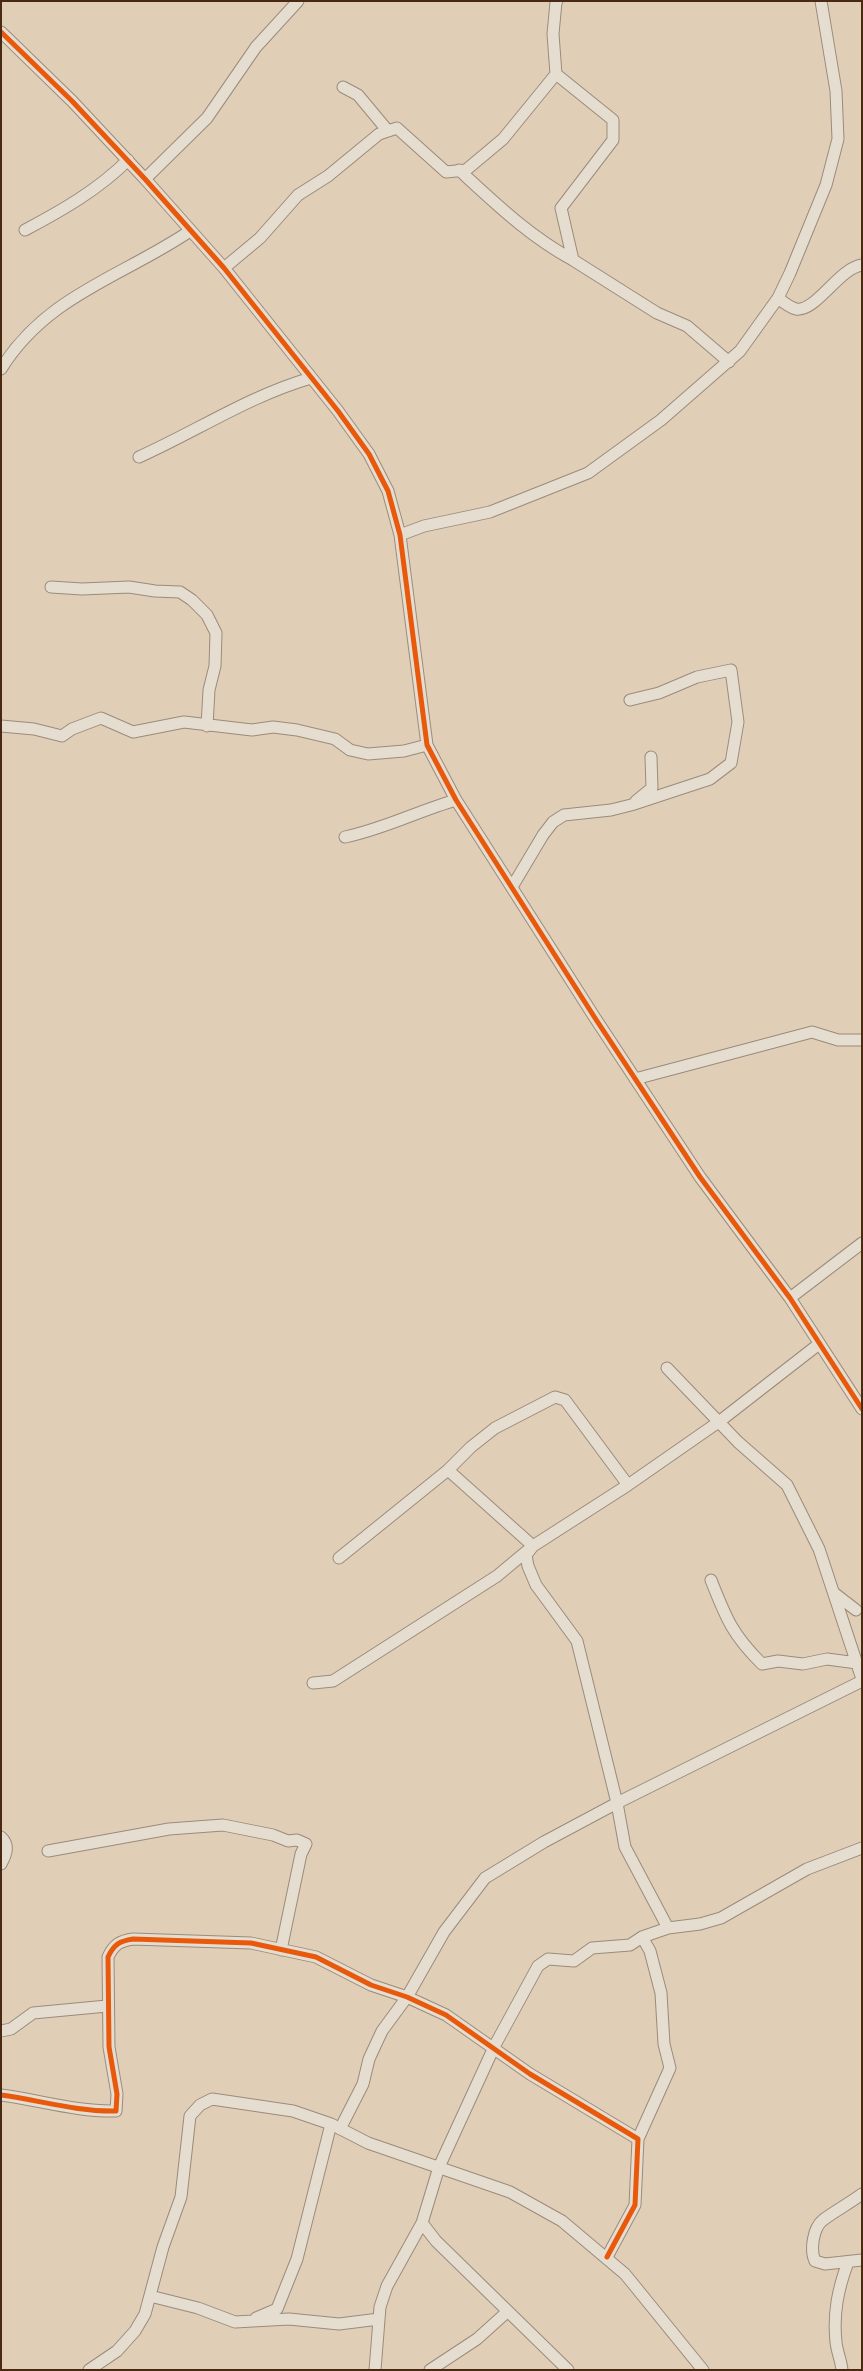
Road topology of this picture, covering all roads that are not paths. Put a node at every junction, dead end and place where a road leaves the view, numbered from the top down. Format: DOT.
graph roads {
  1 [pos="298,1"];
  2 [pos="555,1"];
  3 [pos="820,1"];
  4 [pos="1,32"];
  5 [pos="556,74"];
  6 [pos="343,87"];
  7 [pos="388,131"];
  8 [pos="128,160"];
  9 [pos="459,170"];
  10 [pos="146,179"];
  11 [pos="25,230"];
  12 [pos="190,231"];
  13 [pos="573,260"];
  14 [pos="862,265"];
  15 [pos="224,268"];
  16 [pos="778,298"];
  17 [pos="729,362"];
  18 [pos="1,369"];
  19 [pos="311,378"];
  20 [pos="139,457"];
  21 [pos="400,535"];
  22 [pos="51,587"];
  23 [pos="630,700"];
  24 [pos="1,726"];
  25 [pos="207,726"];
  26 [pos="427,744"];
  27 [pos="651,757"];
  28 [pos="456,800"];
  29 [pos="631,805"];
  30 [pos="345,837"];
  31 [pos="512,887"];
  32 [pos="862,1040"];
  33 [pos="635,1079"];
  34 [pos="862,1243"];
  35 [pos="790,1298"];
  36 [pos="819,1344"];
  37 [pos="667,1368"];
  38 [pos="862,1409"];
  39 [pos="720,1421"];
  40 [pos="448,1470"];
  41 [pos="628,1485"];
  42 [pos="533,1546"];
  43 [pos="339,1558"];
  44 [pos="711,1580"];
  45 [pos="834,1593"];
  46 [pos="839,1610"];
  47 [pos="859,1610"];
  48 [pos="857,1663"];
  49 [pos="862,1680"];
  50 [pos="313,1683"];
  51 [pos="617,1803"];
  52 [pos="1,1837"];
  53 [pos="862,1848"];
  54 [pos="48,1850"];
  55 [pos="1,1864"];
  56 [pos="668,1928"];
  57 [pos="642,1937"];
  58 [pos="281,1950"];
  59 [pos="407,1997"];
  60 [pos="107,2006"];
  61 [pos="1,2031"];
  62 [pos="493,2050"];
  63 [pos="1,2095"];
  64 [pos="336,2127"];
  65 [pos="638,2139"];
  66 [pos="439,2167"];
  67 [pos="862,2194"];
  68 [pos="422,2223"];
  69 [pos="607,2258"];
  70 [pos="862,2260"];
  71 [pos="848,2262"];
  72 [pos="150,2296"];
  73 [pos="507,2312"];
  74 [pos="379,2319"];
  75 [pos="251,2321"];
  76 [pos="89,2370"];
  77 [pos="375,2370"];
  78 [pos="430,2370"];
  79 [pos="568,2370"];
  80 [pos="703,2370"];
  81 [pos="842,2370"];
  1 -- 10 [label="street"];
  2 -- 5 [label="street"];
  3 -- 16 [label="street"];
  4 -- 8 [label="street"];
  5 -- 9 [label="street"];
  5 -- 13 [label="street"];
  6 -- 7 [label="street"];
  7 -- 9 [label="street"];
  7 -- 15 [label="street"];
  8 -- 10 [label="street"];
  8 -- 11 [label="street"];
  9 -- 13 [label="street"];
  10 -- 12 [label="street"];
  12 -- 15 [label="street"];
  12 -- 18 [label="street"];
  13 -- 17 [label="street"];
  14 -- 16 [label="street"];
  15 -- 19 [label="street"];
  16 -- 17 [label="street"];
  17 -- 21 [label="street"];
  19 -- 20 [label="street"];
  19 -- 21 [label="street"];
  21 -- 26 [label="street"];
  22 -- 25 [label="street"];
  23 -- 29 [label="street"];
  24 -- 25 [label="street"];
  25 -- 26 [label="street"];
  26 -- 28 [label="street"];
  27 -- 29 [label="street"];
  28 -- 30 [label="street"];
  28 -- 31 [label="street"];
  29 -- 31 [label="street"];
  31 -- 33 [label="street"];
  32 -- 33 [label="street"];
  33 -- 35 [label="street"];
  34 -- 35 [label="street"];
  35 -- 36 [label="street"];
  36 -- 38 [label="street"];
  36 -- 39 [label="street"];
  37 -- 39 [label="street"];
  39 -- 41 [label="street"];
  39 -- 45 [label="street"];
  40 -- 41 [label="street"];
  40 -- 42 [label="street"];
  40 -- 43 [label="street"];
  41 -- 42 [label="street"];
  42 -- 50 [label="street"];
  42 -- 51 [label="street"];
  44 -- 48 [label="street"];
  45 -- 46 [label="street"];
  45 -- 47 [label="street"];
  46 -- 47 [label="street"];
  46 -- 48 [label="street"];
  48 -- 49 [label="street"];
  49 -- 51 [label="street"];
  51 -- 56 [label="street"];
  51 -- 59 [label="street"];
  52 -- 55 [label="street"];
  53 -- 56 [label="street"];
  54 -- 58 [label="street"];
  56 -- 57 [label="street"];
  57 -- 62 [label="street"];
  57 -- 65 [label="street"];
  58 -- 59 [label="street"];
  58 -- 60 [label="street"];
  59 -- 62 [label="street"];
  59 -- 64 [label="street"];
  60 -- 61 [label="street"];
  60 -- 63 [label="street"];
  62 -- 65 [label="street"];
  62 -- 66 [label="street"];
  64 -- 66 [label="street"];
  64 -- 72 [label="street"];
  64 -- 75 [label="street"];
  65 -- 69 [label="street"];
  66 -- 68 [label="street"];
  66 -- 69 [label="street"];
  67 -- 71 [label="street"];
  68 -- 73 [label="street"];
  68 -- 74 [label="street"];
  69 -- 80 [label="street"];
  70 -- 71 [label="street"];
  71 -- 81 [label="street"];
  72 -- 75 [label="street"];
  72 -- 76 [label="street"];
  73 -- 78 [label="street"];
  73 -- 79 [label="street"];
  74 -- 75 [label="street"];
  74 -- 77 [label="street"];
}
